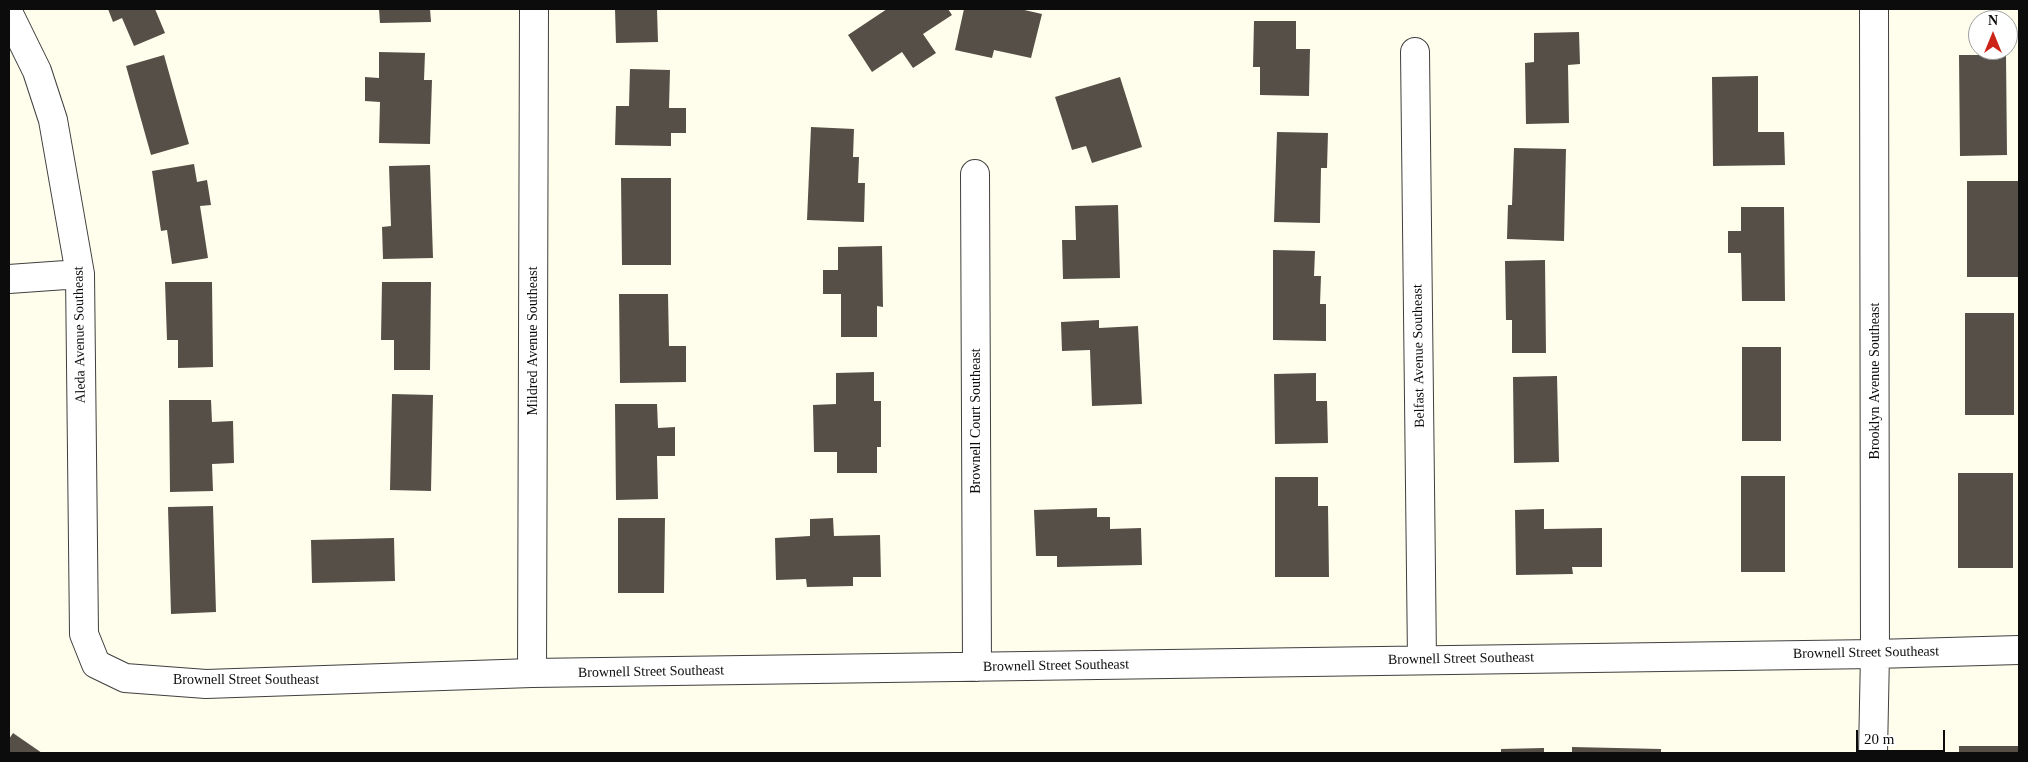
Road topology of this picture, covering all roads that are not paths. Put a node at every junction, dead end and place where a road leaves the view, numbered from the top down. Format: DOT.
graph roads {
  1 [pos="534,9"];
  2 [pos="1874,9"];
  3 [pos="9,14"];
  4 [pos="1415,52"];
  5 [pos="975,174"];
  6 [pos="80,274"];
  7 [pos="9,279"];
  8 [pos="2019,650"];
  9 [pos="1875,654"];
  10 [pos="1422,660"];
  11 [pos="96,664"];
  12 [pos="977,667"];
  13 [pos="532,673"];
  14 [pos="1873,753"];
  1 -- 13 [label="street, Mildred Avenue Southeast"];
  2 -- 9 [label="street, Brooklyn Avenue Southeast"];
  3 -- 6 [label="street, Aleda Avenue Southeast"];
  4 -- 10 [label="street, Belfast Avenue Southeast"];
  5 -- 12 [label="street, Brownell Court Southeast"];
  6 -- 7 [label="street"];
  6 -- 11 [label="street, Aleda Avenue Southeast"];
  8 -- 9 [label="street, Brownell Street Southeast"];
  9 -- 10 [label="street, Brownell Street Southeast"];
  9 -- 14 [label="street, Brooklyn Avenue Southeast"];
  10 -- 12 [label="street, Brownell Street Southeast"];
  11 -- 13 [label="street, Brownell Street Southeast"];
  12 -- 13 [label="street, Brownell Street Southeast"];
}
